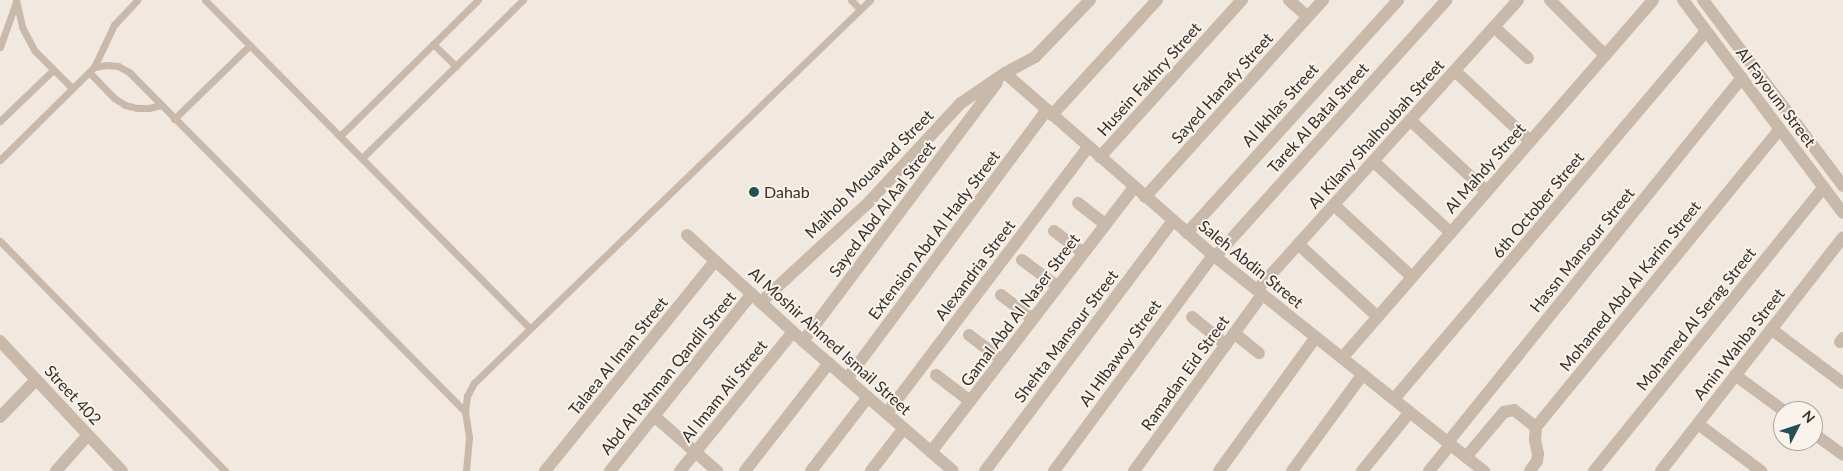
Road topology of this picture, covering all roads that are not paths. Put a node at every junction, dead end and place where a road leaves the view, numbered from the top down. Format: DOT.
graph roads {
  1 [pos="136,0"];
  2 [pos="205,0"];
  3 [pos="478,0"];
  4 [pos="523,0"];
  5 [pos="851,0"];
  6 [pos="870,0"];
  7 [pos="1090,0"];
  8 [pos="1157,0"];
  9 [pos="1242,0"];
  10 [pos="1289,0"];
  11 [pos="1323,0"];
  12 [pos="1398,0"];
  13 [pos="1446,0"];
  14 [pos="1518,0"];
  15 [pos="1550,0"];
  16 [pos="1653,0"];
  17 [pos="1683,0"];
  18 [pos="1704,0"];
  19 [pos="16,1"];
  20 [pos="860,9"];
  21 [pos="1308,16"];
  22 [pos="1494,26"];
  23 [pos="1706,31"];
  24 [pos="433,44"];
  25 [pos="250,45"];
  26 [pos="0,47"];
  27 [pos="1606,55"];
  28 [pos="1528,58"];
  29 [pos="456,66"];
  30 [pos="91,69"];
  31 [pos="53,70"];
  32 [pos="1454,71"];
  33 [pos="1004,73"];
  34 [pos="1742,78"];
  35 [pos="72,88"];
  36 [pos="161,105"];
  37 [pos="1050,113"];
  38 [pos="174,119"];
  39 [pos="1410,120"];
  40 [pos="0,121"];
  41 [pos="1780,129"];
  42 [pos="340,136"];
  43 [pos="1530,141"];
  44 [pos="1088,147"];
  45 [pos="362,158"];
  46 [pos="1100,158"];
  47 [pos="0,160"];
  48 [pos="1373,161"];
  49 [pos="1842,181"];
  50 [pos="1134,187"];
  51 [pos="1824,187"];
  52 [pos="1487,192"];
  53 [pos="1145,197"];
  54 [pos="1078,202"];
  55 [pos="1334,205"];
  56 [pos="1843,212"];
  57 [pos="1173,221"];
  58 [pos="1105,224"];
  59 [pos="1054,230"];
  60 [pos="1187,233"];
  61 [pos="1450,233"];
  62 [pos="687,235"];
  63 [pos="1843,237"];
  64 [pos="0,241"];
  65 [pos="1298,244"];
  66 [pos="1083,253"];
  67 [pos="1214,256"];
  68 [pos="1022,260"];
  69 [pos="715,261"];
  70 [pos="1412,277"];
  71 [pos="1058,286"];
  72 [pos="1260,292"];
  73 [pos="1002,295"];
  74 [pos="756,298"];
  75 [pos="1192,317"];
  76 [pos="1378,317"];
  77 [pos="1033,319"];
  78 [pos="530,328"];
  79 [pos="1771,329"];
  80 [pos="1234,333"];
  81 [pos="968,335"];
  82 [pos="798,336"];
  83 [pos="1316,337"];
  84 [pos="0,341"];
  85 [pos="1226,344"];
  86 [pos="1259,353"];
  87 [pos="1342,358"];
  88 [pos="1002,360"];
  89 [pos="829,363"];
  90 [pos="1363,374"];
  91 [pos="936,375"];
  92 [pos="1735,375"];
  93 [pos="847,379"];
  94 [pos="36,380"];
  95 [pos="1843,383"];
  96 [pos="868,397"];
  97 [pos="1394,399"];
  98 [pos="970,401"];
  99 [pos="1773,403"];
  100 [pos="465,412"];
  101 [pos="1410,412"];
  102 [pos="887,413"];
  103 [pos="654,416"];
  104 [pos="0,417"];
  105 [pos="1698,424"];
  106 [pos="1536,426"];
  107 [pos="904,428"];
  108 [pos="88,435"];
  109 [pos="1823,441"];
  110 [pos="1449,443"];
  111 [pos="695,452"];
  112 [pos="931,452"];
  113 [pos="1843,456"];
  114 [pos="1466,457"];
  115 [pos="944,468"];
  116 [pos="1667,469"];
  117 [pos="56,471"];
  118 [pos="122,471"];
  119 [pos="225,471"];
  120 [pos="466,471"];
  121 [pos="545,471"];
  122 [pos="610,471"];
  123 [pos="680,471"];
  124 [pos="717,471"];
  125 [pos="745,471"];
  126 [pos="810,471"];
  127 [pos="871,471"];
  128 [pos="985,471"];
  129 [pos="1054,471"];
  130 [pos="1134,471"];
  131 [pos="1219,471"];
  132 [pos="1292,471"];
  133 [pos="1362,471"];
  134 [pos="1429,471"];
  135 [pos="1484,471"];
  136 [pos="1530,471"];
  137 [pos="1594,471"];
  138 [pos="1761,471"];
  1 -- 30 [label="lane"];
  2 -- 25 [label="lane"];
  3 -- 24 [label="lane"];
  4 -- 29 [label="lane"];
  5 -- 20 [label="lane"];
  6 -- 20 [label="lane"];
  7 -- 33 [label="street, Maihob Mouawad Street"];
  8 -- 37 [label="street, Extension Abd Al Hady Street"];
  9 -- 46 [label="street, Husein Fakhry Street"];
  10 -- 21 [label="street"];
  11 -- 21 [label="street, Sayed Hanafy Street"];
  12 -- 60 [label="street, Al Ikhlas Street"];
  13 -- 67 [label="street, Tarek Al Batal Street"];
  14 -- 22 [label="street, Al Kilany Shalhoubah Street"];
  15 -- 27 [label="street"];
  16 -- 27 [label="street, Al Mahdy Street"];
  17 -- 23 [label="street, Al Fayoum Street"];
  18 -- 49 [label="street, Al Fayoum Street"];
  19 -- 26 [label="lane"];
  19 -- 31 [label="lane"];
  20 -- 78 [label="lane"];
  21 -- 53 [label="street, Sayed Hanafy Street"];
  22 -- 28 [label="street"];
  22 -- 32 [label="street, Al Kilany Shalhoubah Street"];
  23 -- 34 [label="street, Al Fayoum Street"];
  23 -- 97 [label="street, 6th October Street"];
  24 -- 29 [label="lane"];
  24 -- 42 [label="lane"];
  25 -- 38 [label="lane"];
  25 -- 42 [label="lane"];
  27 -- 43 [label="street, Al Mahdy Street"];
  29 -- 45 [label="lane"];
  30 -- 35 [label="lane"];
  30 -- 36 [label="lane"];
  30 -- 36 [label="lane"];
  31 -- 35 [label="lane"];
  31 -- 40 [label="lane"];
  32 -- 39 [label="street, Al Kilany Shalhoubah Street"];
  32 -- 43 [label="street"];
  33 -- 37 [label="street, Saleh Abdin Street"];
  33 -- 74 [label="street, Maihob Mouawad Street"];
  33 -- 82 [label="street, Sayed Abd Al Aal Street"];
  34 -- 41 [label="street, Al Fayoum Street"];
  34 -- 110 [label="street, Hassn Mansour Street"];
  35 -- 47 [label="lane"];
  36 -- 38 [label="lane"];
  37 -- 44 [label="street, Saleh Abdin Street"];
  37 -- 93 [label="street, Extension Abd Al Hady Street"];
  38 -- 100 [label="lane"];
  39 -- 48 [label="street, Al Kilany Shalhoubah Street"];
  39 -- 52 [label="street"];
  41 -- 51 [label="street, Al Fayoum Street"];
  41 -- 106 [label="street, Mohamed Abd Al Karim Street"];
  42 -- 45 [label="lane"];
  43 -- 52 [label="street, Al Mahdy Street"];
  44 -- 46 [label="street, Saleh Abdin Street"];
  44 -- 102 [label="street, Alexandria Street"];
  45 -- 78 [label="lane"];
  46 -- 50 [label="street, Saleh Abdin Street"];
  48 -- 55 [label="street, Al Kilany Shalhoubah Street"];
  48 -- 61 [label="street"];
  50 -- 53 [label="street, Saleh Abdin Street"];
  50 -- 58 [label="street, Gamal Abd Al Naser Street"];
  51 -- 56 [label="street, Al Fayoum Street"];
  51 -- 137 [label="street, Mohamed Al Serag Street"];
  52 -- 61 [label="street, Al Mahdy Street"];
  53 -- 57 [label="street, Saleh Abdin Street"];
  54 -- 58 [label="street"];
  55 -- 65 [label="street, Al Kilany Shalhoubah Street"];
  55 -- 70 [label="street"];
  57 -- 60 [label="street, Saleh Abdin Street"];
  57 -- 128 [label="street, Shehta Mansour Street"];
  58 -- 66 [label="street, Gamal Abd Al Naser Street"];
  59 -- 66 [label="street"];
  60 -- 67 [label="street, Saleh Abdin Street"];
  61 -- 70 [label="street, Al Mahdy Street"];
  62 -- 69 [label="street, Al Moshir Ahmed Ismail Street"];
  63 -- 79 [label="street, Amin Wahba Street"];
  64 -- 119 [label="lane"];
  65 -- 72 [label="street, Al Kilany Shalhoubah Street"];
  65 -- 76 [label="street"];
  66 -- 71 [label="street, Gamal Abd Al Naser Street"];
  67 -- 72 [label="street, Saleh Abdin Street"];
  67 -- 129 [label="street, Al Hlbawoy Street"];
  68 -- 71 [label="street"];
  69 -- 74 [label="street, Al Moshir Ahmed Ismail Street"];
  69 -- 121 [label="street, Talaea Al Iman Street"];
  70 -- 76 [label="street, Al Mahdy Street"];
  71 -- 77 [label="street, Gamal Abd Al Naser Street"];
  72 -- 80 [label="street, Ramadan Eid Street"];
  72 -- 83 [label="street, Saleh Abdin Street"];
  73 -- 77 [label="street"];
  74 -- 82 [label="street, Al Moshir Ahmed Ismail Street"];
  74 -- 103 [label="street, Abd Al Rahman Qandil Street"];
  75 -- 85 [label="street"];
  76 -- 87 [label="street, Al Mahdy Street"];
  77 -- 88 [label="street, Gamal Abd Al Naser Street"];
  78 -- 100 [label="lane"];
  79 -- 92 [label="street, Amin Wahba Street"];
  79 -- 95 [label="street"];
  80 -- 85 [label="street, Ramadan Eid Street"];
  80 -- 86 [label="street"];
  81 -- 88 [label="street"];
  82 -- 89 [label="street, Al Moshir Ahmed Ismail Street"];
  82 -- 111 [label="street, Al Imam Ali Street"];
  83 -- 87 [label="street, Saleh Abdin Street"];
  83 -- 131 [label="street"];
  84 -- 94 [label="street, Street 402"];
  85 -- 130 [label="street, Ramadan Eid Street"];
  87 -- 90 [label="street, Saleh Abdin Street"];
  88 -- 98 [label="street, Gamal Abd Al Naser Street"];
  89 -- 93 [label="street, Al Moshir Ahmed Ismail Street"];
  89 -- 125 [label="street"];
  90 -- 97 [label="street, Saleh Abdin Street"];
  90 -- 132 [label="street"];
  91 -- 98 [label="street"];
  92 -- 99 [label="street"];
  92 -- 105 [label="street, Amin Wahba Street"];
  93 -- 96 [label="street, Al Moshir Ahmed Ismail Street"];
  94 -- 104 [label="street"];
  94 -- 108 [label="street, Street 402"];
  96 -- 102 [label="street, Al Moshir Ahmed Ismail Street"];
  96 -- 126 [label="street"];
  97 -- 101 [label="street, Saleh Abdin Street"];
  98 -- 112 [label="street, Gamal Abd Al Naser Street"];
  100 -- 120 [label="lane"];
  101 -- 110 [label="street, Saleh Abdin Street"];
  101 -- 133 [label="street"];
  102 -- 107 [label="street, Al Moshir Ahmed Ismail Street"];
  103 -- 111 [label="street"];
  103 -- 122 [label="street, Abd Al Rahman Qandil Street"];
  105 -- 116 [label="street, Amin Wahba Street"];
  105 -- 138 [label="street"];
  106 -- 114 [label="street"];
  106 -- 136 [label="street"];
  107 -- 112 [label="street, Al Moshir Ahmed Ismail Street"];
  107 -- 127 [label="street"];
  108 -- 117 [label="street"];
  108 -- 118 [label="street, Street 402"];
  109 -- 113 [label="street"];
  110 -- 114 [label="street, Saleh Abdin Street"];
  110 -- 134 [label="street, Hassn Mansour Street"];
  111 -- 123 [label="street, Al Imam Ali Street"];
  111 -- 124 [label="street"];
  112 -- 115 [label="street, Al Moshir Ahmed Ismail Street"];
  114 -- 135 [label="street, Saleh Abdin Street"];
}
